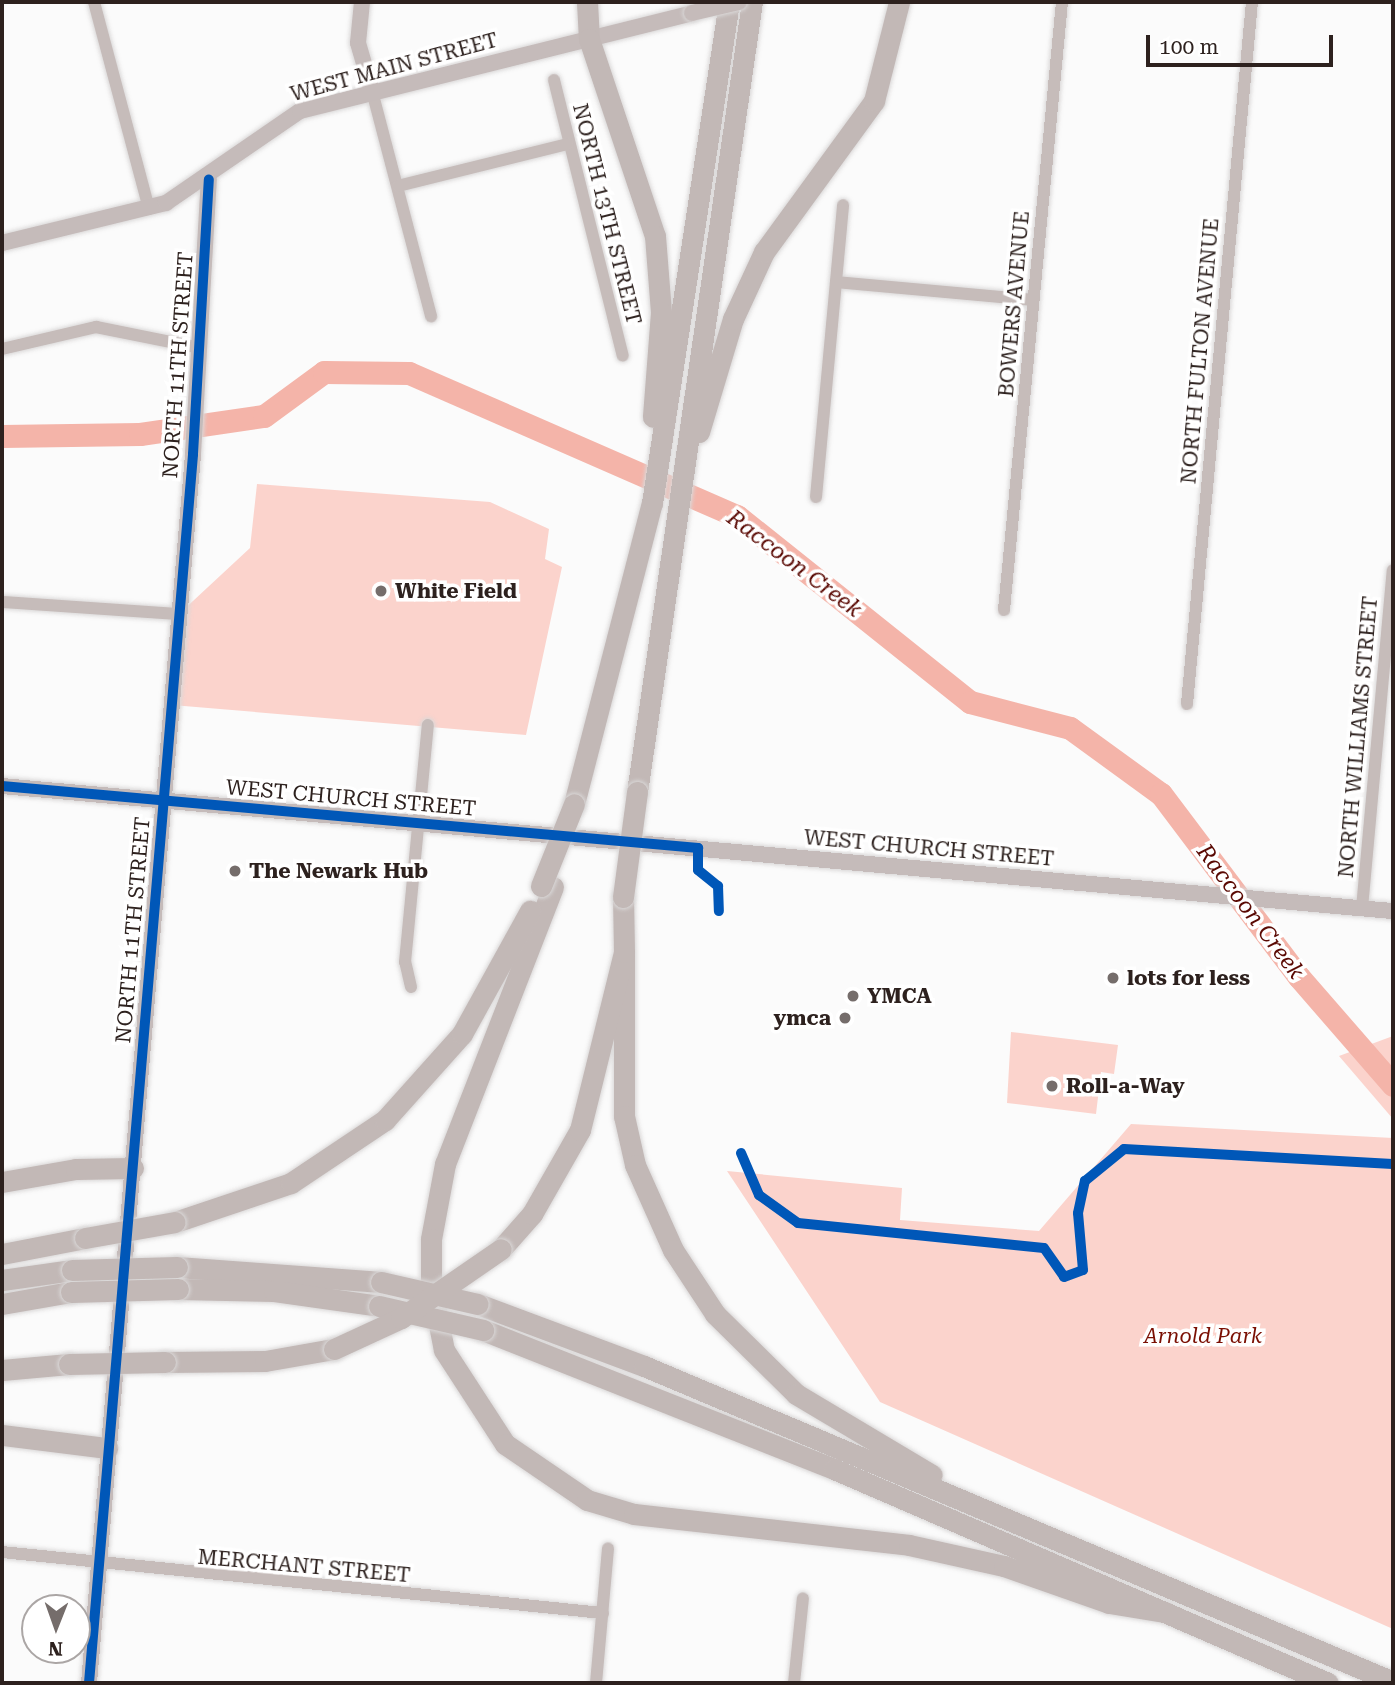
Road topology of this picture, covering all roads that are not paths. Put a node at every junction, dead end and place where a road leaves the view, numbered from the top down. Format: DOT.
graph roads {
  1 [pos="94,2"];
  2 [pos="362,2"];
  3 [pos="587,2"];
  4 [pos="729,2"];
  5 [pos="739,2"];
  6 [pos="752,2"];
  7 [pos="899,2"];
  8 [pos="1062,2"];
  9 [pos="1252,2"];
  10 [pos="589,38"];
  11 [pos="554,80"];
  12 [pos="372,91"];
  13 [pos="568,144"];
  14 [pos="209,178"];
  15 [pos="398,186"];
  16 [pos="843,205"];
  17 [pos="149,209"];
  18 [pos="2,243"];
  19 [pos="836,282"];
  20 [pos="1033,300"];
  21 [pos="431,316"];
  22 [pos="200,348"];
  23 [pos="2,349"];
  24 [pos="623,356"];
  25 [pos="657,434"];
  26 [pos="690,449"];
  27 [pos="816,497"];
  28 [pos="1393,570"];
  29 [pos="2,602"];
  30 [pos="1004,610"];
  31 [pos="179,614"];
  32 [pos="1187,704"];
  33 [pos="428,724"];
  34 [pos="2,786"];
  35 [pos="164,801"];
  36 [pos="416,823"];
  37 [pos="547,887"];
  38 [pos="1362,908"];
  39 [pos="1393,911"];
  40 [pos="624,952"];
  41 [pos="411,986"];
  42 [pos="132,1168"];
  43 [pos="2,1182"];
  44 [pos="2,1254"];
  45 [pos="2,1280"];
  46 [pos="2,1304"];
  47 [pos="2,1370"];
  48 [pos="2,1436"];
  49 [pos="107,1448"];
  50 [pos="979,1508"];
  51 [pos="608,1549"];
  52 [pos="2,1552"];
  53 [pos="99,1566"];
  54 [pos="803,1598"];
  55 [pos="1164,1612"];
  56 [pos="603,1613"];
  57 [pos="1393,1682"];
  58 [pos="89,1683"];
  59 [pos="596,1683"];
  60 [pos="794,1683"];
  61 [pos="1328,1683"];
  1 -- 17 [label="street"];
  2 -- 12 [label="street"];
  3 -- 10 [label="highway"];
  4 -- 25 [label="highway"];
  5 -- 10 [label="street, WEST MAIN STREET, bridge"];
  6 -- 26 [label="highway"];
  7 -- 26 [label="highway"];
  8 -- 20 [label="street, BOWERS AVENUE"];
  9 -- 32 [label="street, NORTH FULTON AVENUE"];
  10 -- 12 [label="street, WEST MAIN STREET"];
  10 -- 25 [label="highway"];
  11 -- 13 [label="street, NORTH 13TH STREET"];
  12 -- 14 [label="street, WEST MAIN STREET"];
  12 -- 15 [label="street"];
  13 -- 15 [label="street"];
  13 -- 24 [label="street, NORTH 13TH STREET"];
  14 -- 17 [label="street, WEST MAIN STREET"];
  14 -- 22 [label="street, NORTH 11TH STREET"];
  15 -- 21 [label="street"];
  16 -- 19 [label="street"];
  17 -- 18 [label="street, WEST MAIN STREET"];
  19 -- 20 [label="street"];
  19 -- 27 [label="street"];
  20 -- 30 [label="street, BOWERS AVENUE"];
  22 -- 23 [label="street"];
  22 -- 31 [label="street, NORTH 11TH STREET"];
  25 -- 37 [label="highway, bridge"];
  26 -- 40 [label="highway, bridge"];
  28 -- 38 [label="street, NORTH WILLIAMS STREET"];
  29 -- 31 [label="street"];
  31 -- 35 [label="street, NORTH 11TH STREET"];
  33 -- 36 [label="street"];
  34 -- 35 [label="street, WEST CHURCH STREET"];
  35 -- 36 [label="street, WEST CHURCH STREET"];
  35 -- 42 [label="street, NORTH 11TH STREET"];
  36 -- 38 [label="street, WEST CHURCH STREET"];
  36 -- 41 [label="street"];
  37 -- 44 [label="highway, bridge"];
  37 -- 55 [label="highway"];
  38 -- 39 [label="street, WEST CHURCH STREET"];
  40 -- 47 [label="highway, bridge"];
  40 -- 50 [label="highway"];
  42 -- 43 [label="highway"];
  42 -- 49 [label="street, NORTH 11TH STREET"];
  45 -- 50 [label="highway, bridge"];
  46 -- 55 [label="highway, bridge"];
  48 -- 49 [label="highway"];
  49 -- 53 [label="street, NORTH 11TH STREET"];
  50 -- 57 [label="highway"];
  51 -- 56 [label="street"];
  52 -- 53 [label="street, MERCHANT STREET"];
  53 -- 56 [label="street, MERCHANT STREET"];
  53 -- 58 [label="street, NORTH 11TH STREET"];
  54 -- 60 [label="street"];
  55 -- 61 [label="highway"];
  56 -- 59 [label="street"];
}
